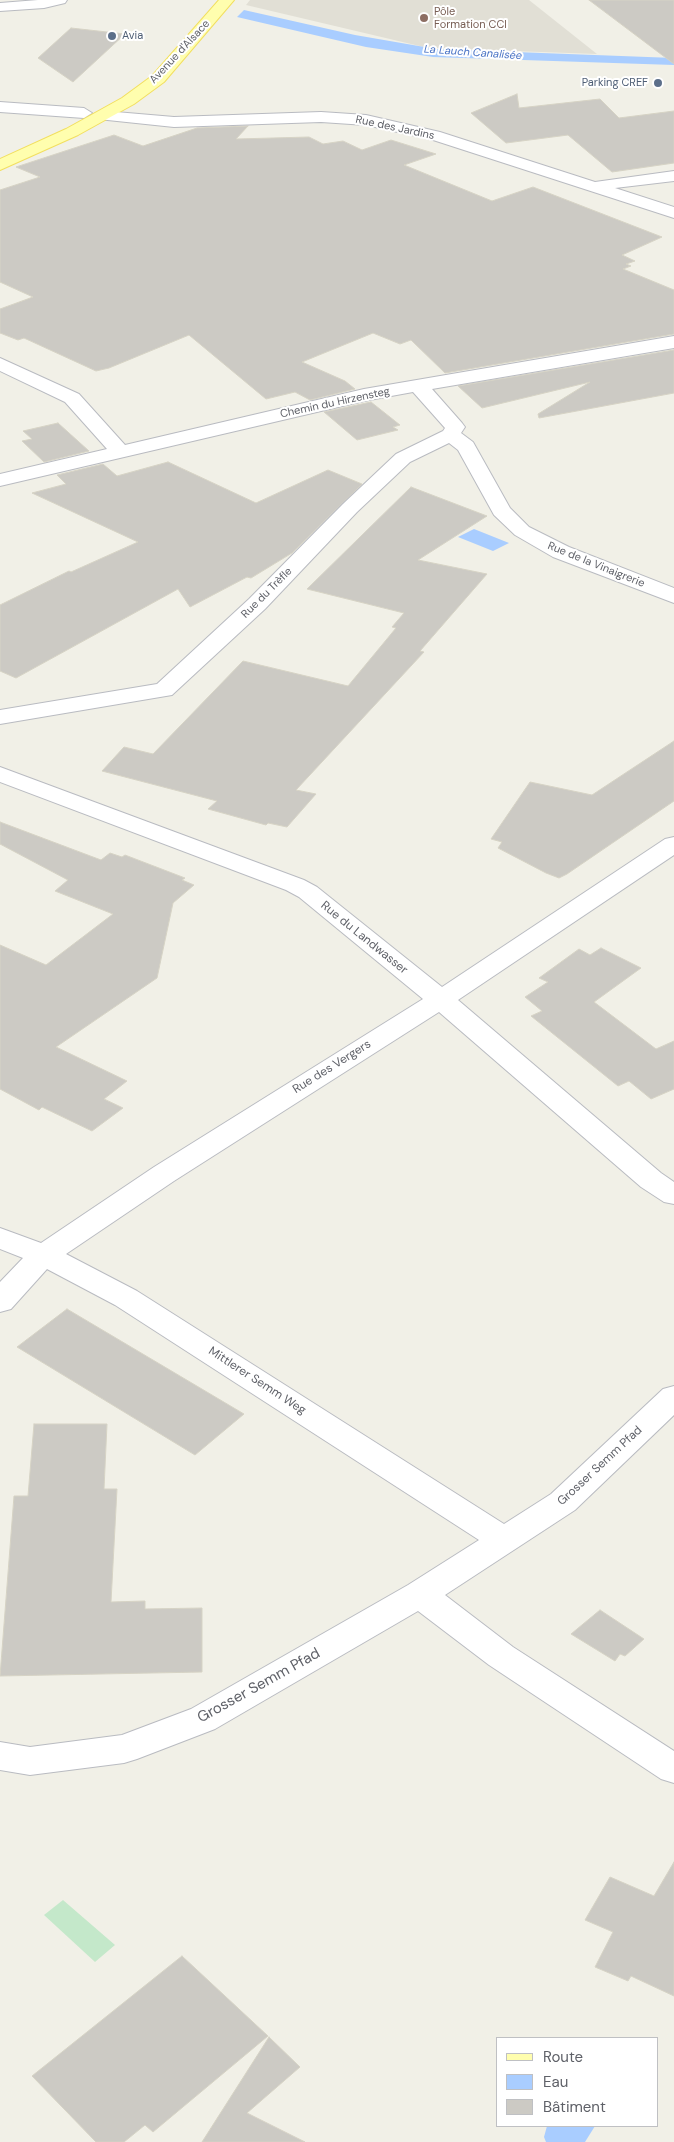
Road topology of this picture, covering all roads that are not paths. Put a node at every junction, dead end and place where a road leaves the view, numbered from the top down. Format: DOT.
graph roads {
  1 [pos="60,0"];
  2 [pos="206,0"];
  3 [pos="227,0"];
  4 [pos="0,8"];
  5 [pos="190,19"];
  6 [pos="143,70"];
  7 [pos="0,107"];
  8 [pos="84,113"];
  9 [pos="104,116"];
  10 [pos="0,152"];
  11 [pos="0,165"];
  12 [pos="674,176"];
  13 [pos="591,186"];
  14 [pos="674,213"];
  15 [pos="674,342"];
  16 [pos="0,364"];
  17 [pos="419,387"];
  18 [pos="450,435"];
  19 [pos="120,451"];
  20 [pos="0,480"];
  21 [pos="674,596"];
  22 [pos="0,717"];
  23 [pos="0,774"];
  24 [pos="674,844"];
  25 [pos="440,1000"];
  26 [pos="674,1195"];
  27 [pos="0,1238"];
  28 [pos="44,1255"];
  29 [pos="0,1302"];
  30 [pos="674,1397"];
  31 [pos="505,1540"];
  32 [pos="420,1594"];
  33 [pos="0,1756"];
  34 [pos="674,1769"];
  1 -- 4 [label="street"];
  2 -- 5 [label="main road, Avenue d'Alsace"];
  3 -- 9 [label="main road, Avenue d'Alsace"];
  6 -- 8 [label="main road, Avenue d'Alsace"];
  7 -- 8 [label="street"];
  8 -- 9 [label="main road"];
  8 -- 10 [label="main road, Avenue d'Alsace"];
  9 -- 11 [label="main road, Avenue d'Alsace"];
  9 -- 13 [label="street, Rue des Jardins"];
  12 -- 13 [label="street"];
  13 -- 14 [label="street, Rue des Jardins"];
  15 -- 17 [label="street, Chemin du Hirzensteg"];
  16 -- 19 [label="street"];
  17 -- 18 [label="street"];
  17 -- 19 [label="street, Chemin du Hirzensteg"];
  18 -- 21 [label="street, Rue de la Vinaigrerie"];
  18 -- 22 [label="street, Rue du Trèfle"];
  19 -- 20 [label="street, Chemin du Hirzensteg"];
  23 -- 25 [label="street, Rue du Landwasser"];
  24 -- 25 [label="street, Rue des Vergers"];
  25 -- 26 [label="street, Rue du Landwasser"];
  25 -- 28 [label="street, Rue des Vergers"];
  27 -- 28 [label="street, Mittlerer Semm Weg"];
  28 -- 29 [label="street, Rue des Vergers"];
  28 -- 31 [label="street, Mittlerer Semm Weg"];
  30 -- 31 [label="street, Grosser Semm Pfad"];
  31 -- 32 [label="street, Grosser Semm Pfad"];
  32 -- 33 [label="street, Grosser Semm Pfad"];
  32 -- 34 [label="street"];
}
